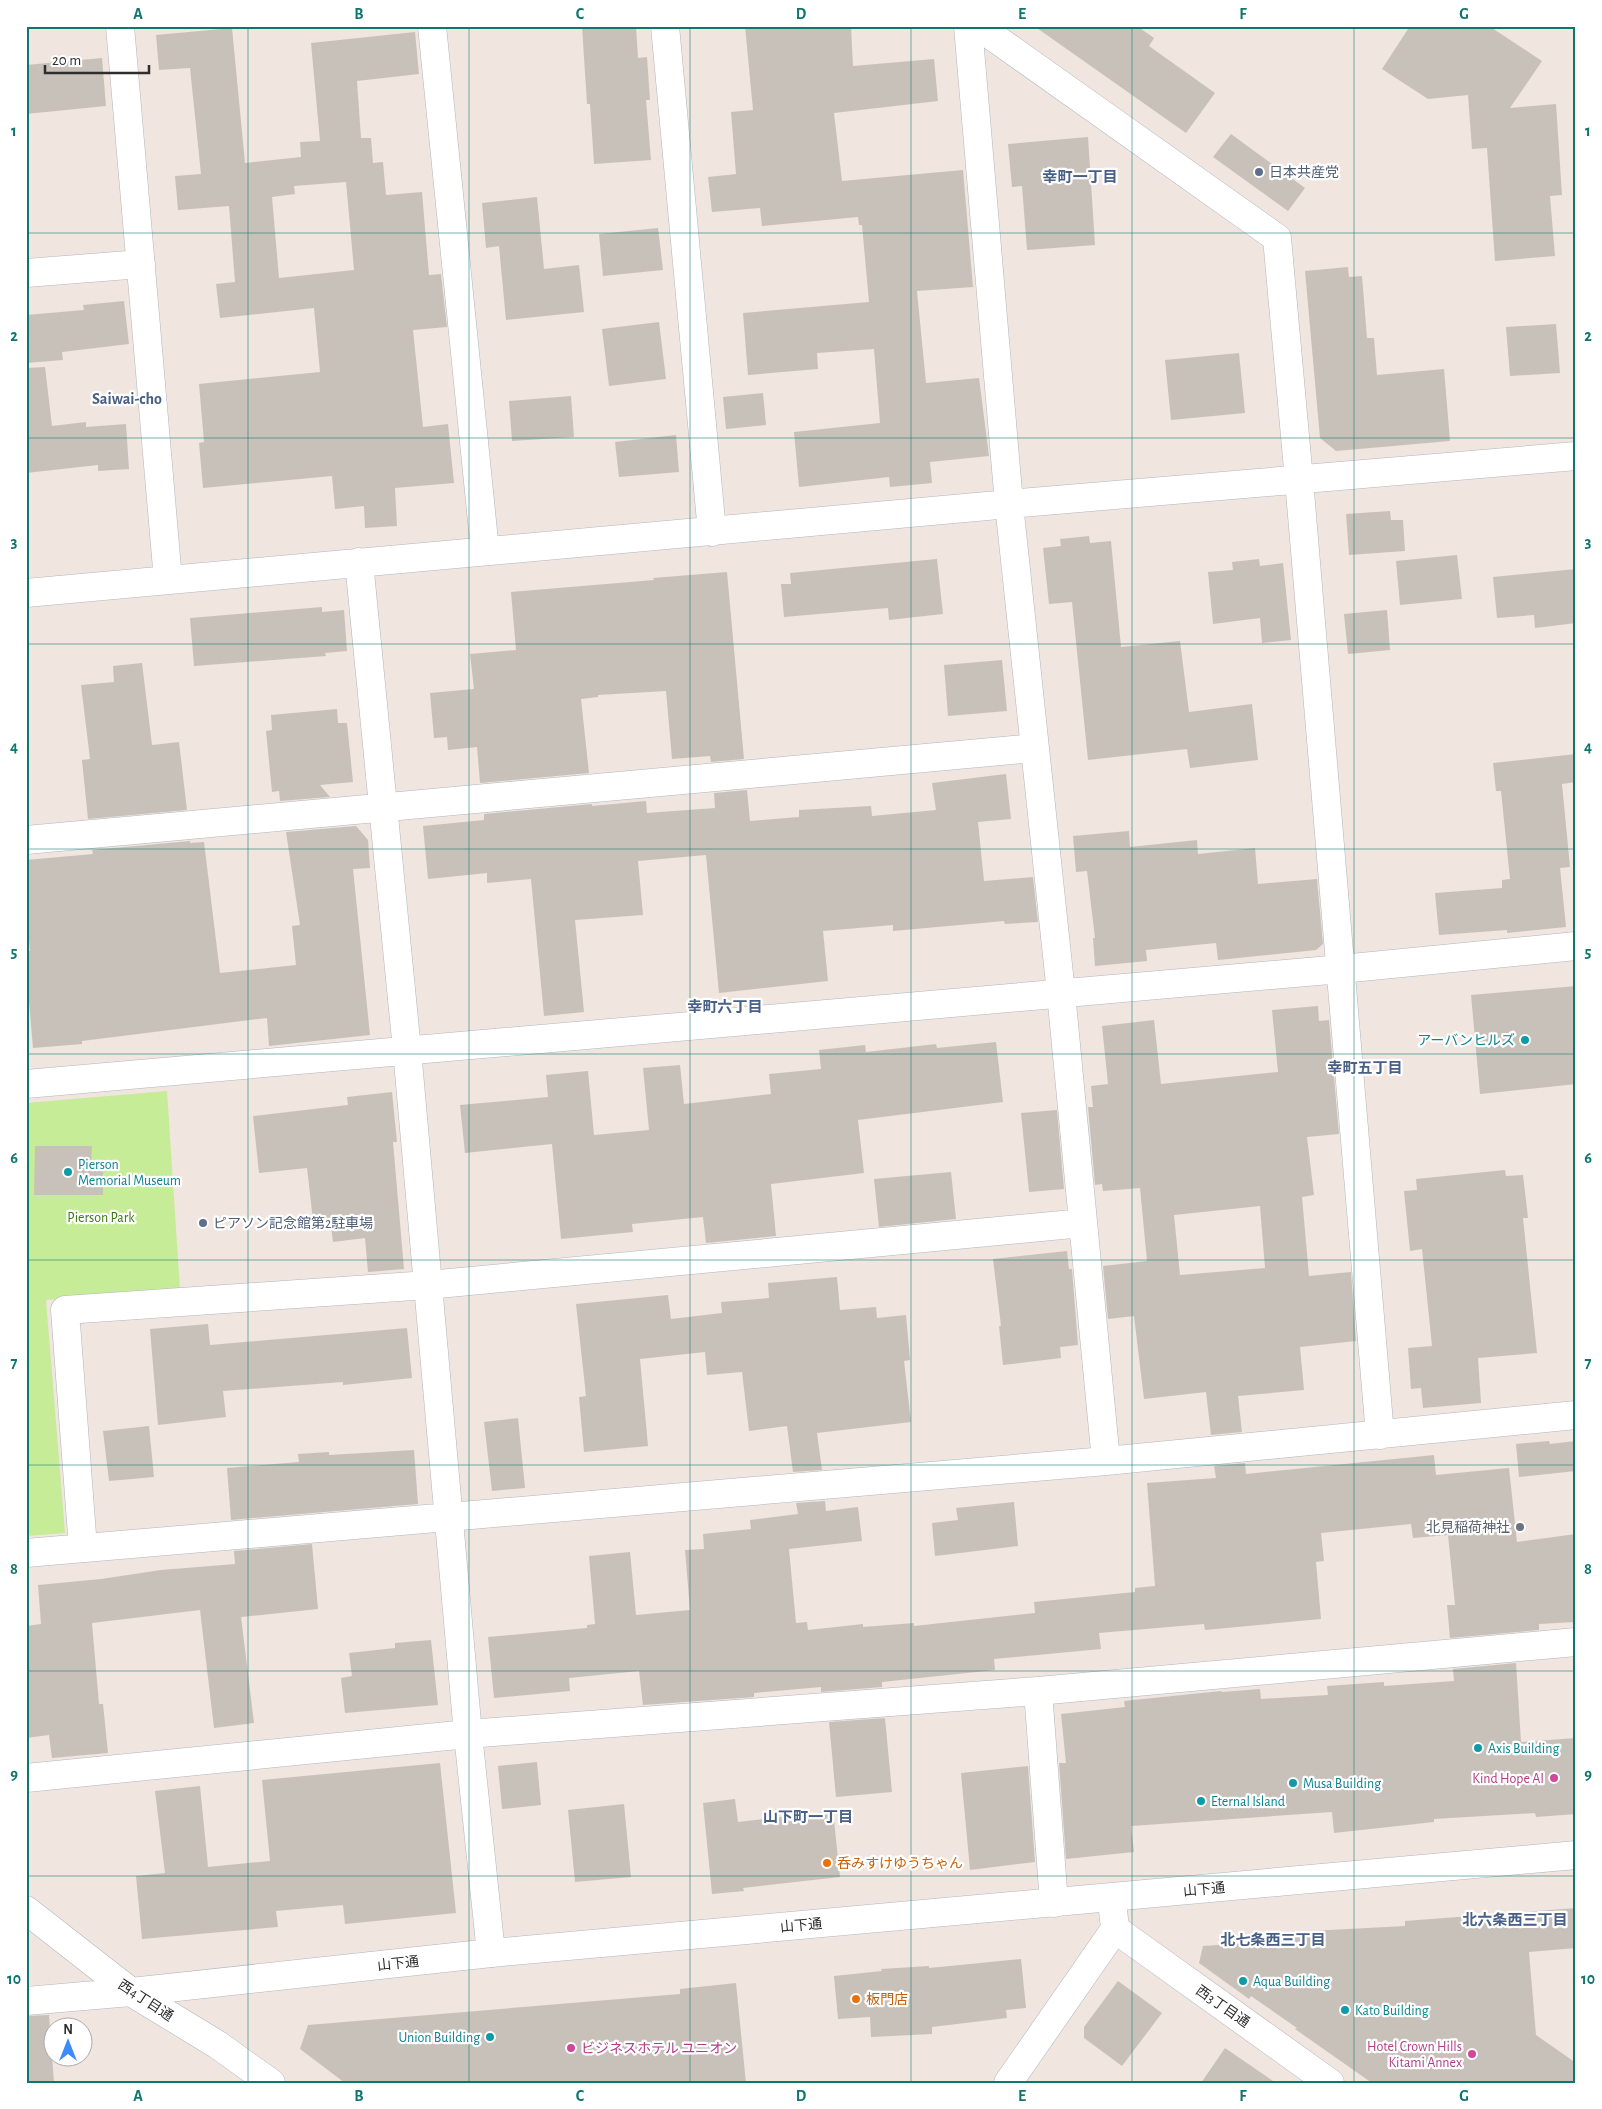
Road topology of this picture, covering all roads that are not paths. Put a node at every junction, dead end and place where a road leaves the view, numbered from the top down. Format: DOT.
graph roads {
  1 [pos="120,26"];
  2 [pos="432,26"];
  3 [pos="665,26"];
  4 [pos="968,26"];
  5 [pos="978,26"];
  6 [pos="141,264"];
  7 [pos="26,273"];
  8 [pos="1576,456"];
  9 [pos="1299,480"];
  10 [pos="1008,504"];
  11 [pos="712,532"];
  12 [pos="485,551"];
  13 [pos="359,562"];
  14 [pos="168,580"];
  15 [pos="26,593"];
  16 [pos="1035,748"];
  17 [pos="383,807"];
  18 [pos="26,840"];
  19 [pos="1576,946"];
  20 [pos="1341,970"];
  21 [pos="1061,993"];
  22 [pos="407,1050"];
  23 [pos="26,1084"];
  24 [pos="1083,1223"];
  25 [pos="428,1285"];
  26 [pos="1576,1415"];
  27 [pos="1380,1435"];
  28 [pos="1106,1461"];
  29 [pos="448,1518"];
  30 [pos="82,1548"];
  31 [pos="26,1552"];
  32 [pos="1576,1642"];
  33 [pos="1038,1691"];
  34 [pos="468,1734"];
  35 [pos="26,1778"];
  36 [pos="1576,1855"];
  37 [pos="1111,1898"];
  38 [pos="1054,1903"];
  39 [pos="26,1910"];
  40 [pos="1115,1929"];
  41 [pos="491,1953"];
  42 [pos="131,1992"];
  43 [pos="26,2001"];
  44 [pos="271,2083"];
  45 [pos="1008,2083"];
  46 [pos="1330,2083"];
  1 -- 6 [label="street"];
  2 -- 12 [label="street"];
  3 -- 11 [label="street"];
  4 -- 10 [label="street"];
  5 -- 9 [label="street"];
  6 -- 7 [label="street"];
  6 -- 14 [label="street"];
  8 -- 9 [label="street"];
  9 -- 10 [label="street"];
  9 -- 20 [label="street"];
  10 -- 11 [label="street"];
  10 -- 16 [label="street"];
  11 -- 12 [label="street"];
  12 -- 13 [label="street"];
  13 -- 14 [label="street"];
  13 -- 17 [label="street"];
  14 -- 15 [label="street"];
  16 -- 17 [label="street"];
  16 -- 21 [label="street"];
  17 -- 18 [label="street"];
  17 -- 22 [label="street"];
  19 -- 20 [label="street"];
  20 -- 21 [label="street"];
  20 -- 27 [label="street"];
  21 -- 22 [label="street"];
  21 -- 24 [label="street"];
  22 -- 23 [label="street"];
  22 -- 25 [label="street"];
  24 -- 25 [label="street"];
  24 -- 28 [label="street"];
  25 -- 29 [label="street"];
  25 -- 30 [label="street"];
  26 -- 27 [label="street"];
  27 -- 28 [label="street"];
  28 -- 29 [label="street"];
  29 -- 30 [label="street"];
  29 -- 34 [label="street"];
  30 -- 31 [label="street"];
  32 -- 33 [label="street"];
  33 -- 34 [label="street"];
  33 -- 38 [label="street"];
  34 -- 35 [label="street"];
  34 -- 41 [label="street"];
  36 -- 37 [label="street, 山下通"];
  37 -- 38 [label="street, 山下通"];
  37 -- 40 [label="street"];
  38 -- 41 [label="street, 山下通"];
  39 -- 42 [label="street, 西4丁目通"];
  40 -- 45 [label="street"];
  40 -- 46 [label="street, 西3丁目通"];
  41 -- 42 [label="street, 山下通"];
  42 -- 43 [label="street, 山下通"];
  42 -- 44 [label="street, 西4丁目通"];
}
